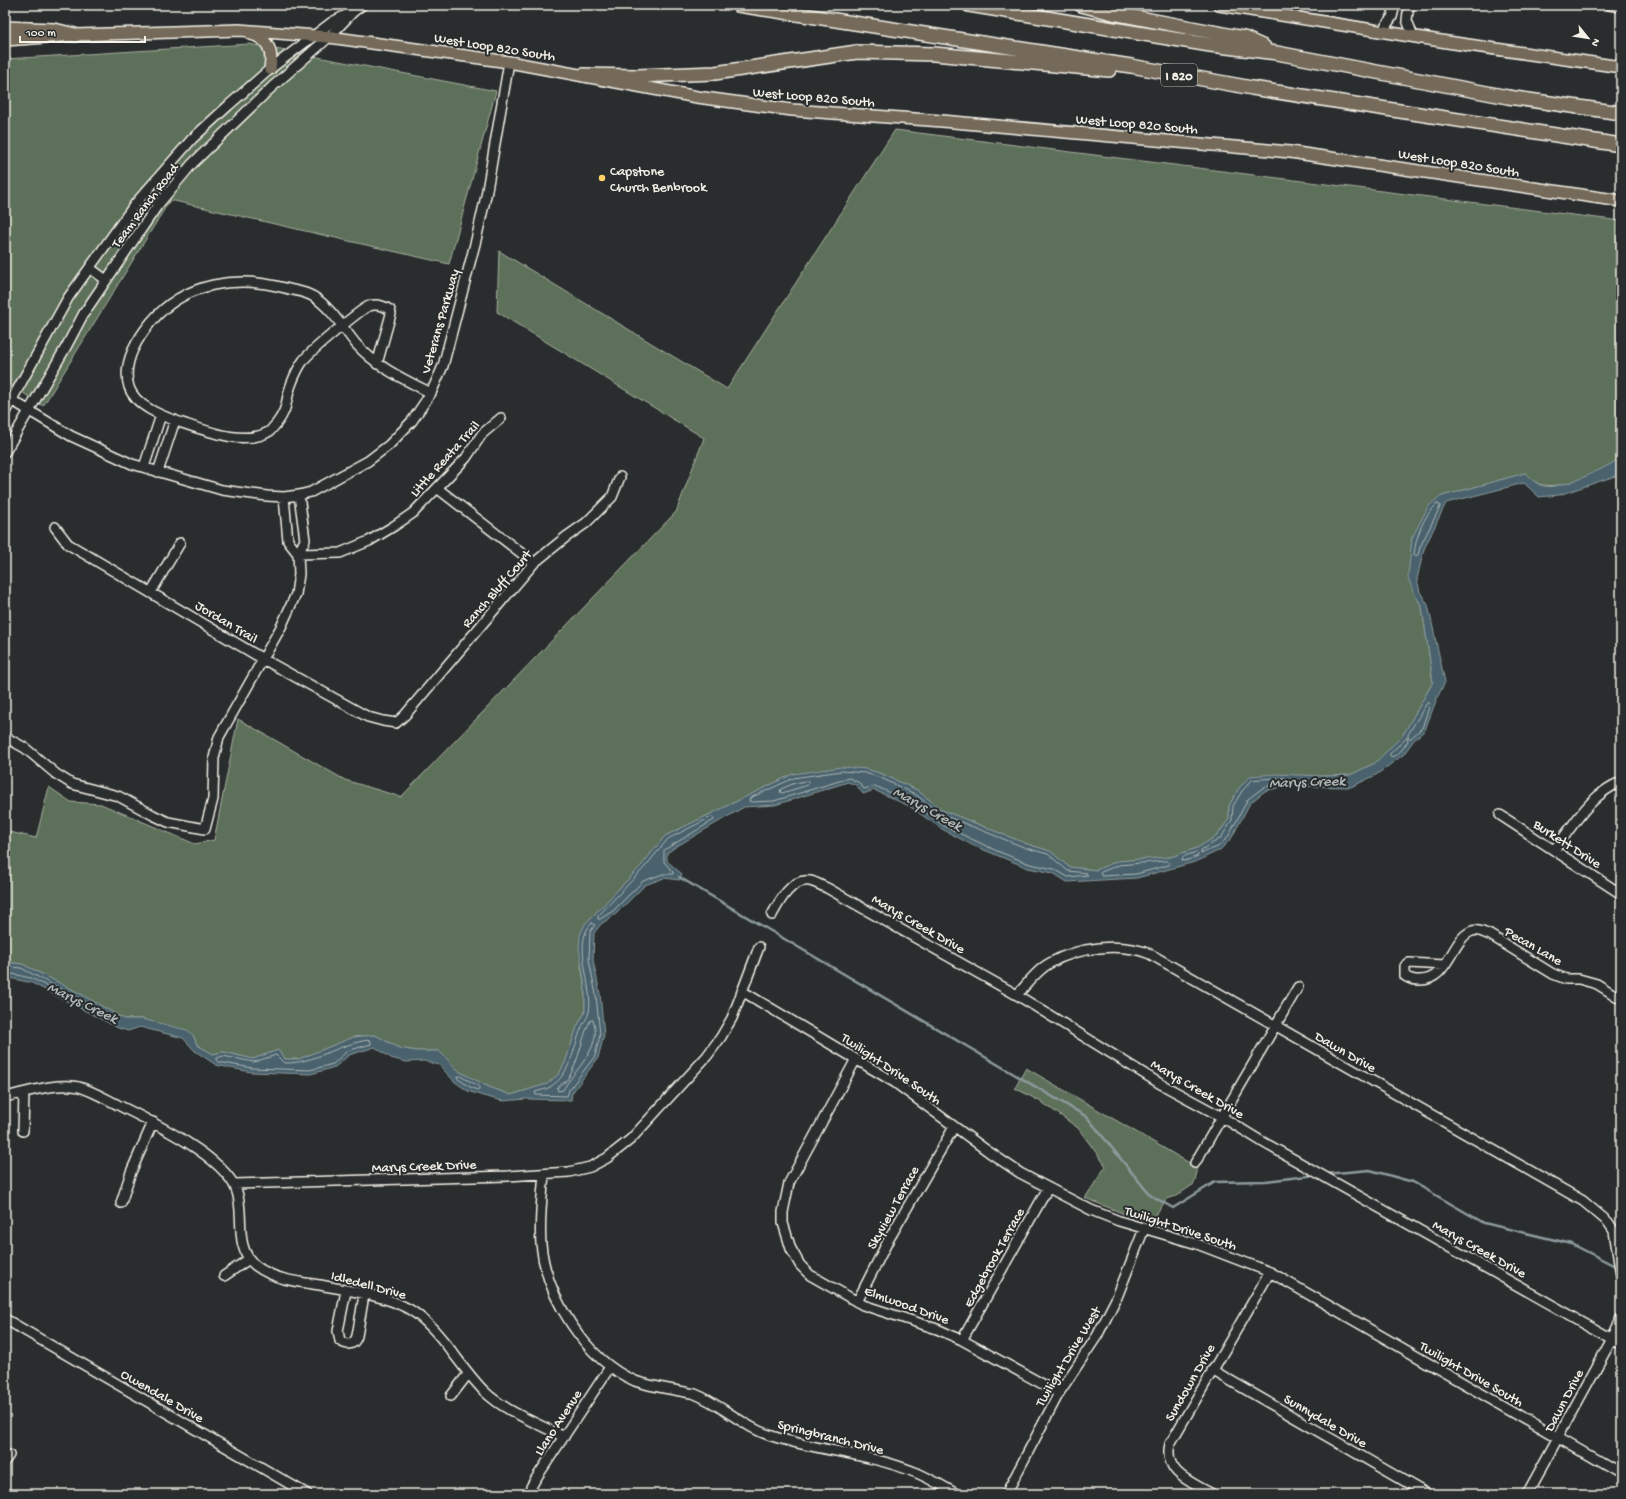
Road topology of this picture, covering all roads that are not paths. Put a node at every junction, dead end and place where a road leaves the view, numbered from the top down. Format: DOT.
graph roads {
  1 [pos="362,5"];
  2 [pos="738,5"];
  3 [pos="969,5"];
  4 [pos="1081,5"];
  5 [pos="1219,5"];
  6 [pos="1395,5"];
  7 [pos="1409,5"];
  8 [pos="1610,5"];
  9 [pos="1621,7"];
  10 [pos="352,12"];
  11 [pos="5,28"];
  12 [pos="238,30"];
  13 [pos="1383,30"];
  14 [pos="75,35"];
  15 [pos="313,36"];
  16 [pos="1413,36"];
  17 [pos="329,38"];
  18 [pos="5,40"];
  19 [pos="1277,53"];
  20 [pos="509,62"];
  21 [pos="1131,66"];
  22 [pos="1621,67"];
  23 [pos="270,69"];
  24 [pos="583,75"];
  25 [pos="1621,113"];
  26 [pos="192,139"];
  27 [pos="1621,145"];
  28 [pos="204,152"];
  29 [pos="1621,201"];
  30 [pos="90,268"];
  31 [pos="106,280"];
  32 [pos="342,325"];
  33 [pos="377,364"];
  34 [pos="431,393"];
  35 [pos="8,398"];
  36 [pos="29,411"];
  37 [pos="5,412"];
  38 [pos="161,415"];
  39 [pos="500,418"];
  40 [pos="175,420"];
  41 [pos="5,452"];
  42 [pos="144,467"];
  43 [pos="158,472"];
  44 [pos="620,477"];
  45 [pos="436,488"];
  46 [pos="299,495"];
  47 [pos="284,497"];
  48 [pos="55,527"];
  49 [pos="180,543"];
  50 [pos="298,554"];
  51 [pos="534,563"];
  52 [pos="151,592"];
  53 [pos="263,659"];
  54 [pos="396,723"];
  55 [pos="5,737"];
  56 [pos="1621,782"];
  57 [pos="1500,815"];
  58 [pos="1554,850"];
  59 [pos="1621,894"];
  60 [pos="772,915"];
  61 [pos="759,947"];
  62 [pos="1444,964"];
  63 [pos="1298,987"];
  64 [pos="742,991"];
  65 [pos="1017,995"];
  66 [pos="1621,999"];
  67 [pos="1275,1027"];
  68 [pos="856,1059"];
  69 [pos="24,1093"];
  70 [pos="5,1097"];
  71 [pos="1222,1117"];
  72 [pos="153,1122"];
  73 [pos="954,1127"];
  74 [pos="23,1130"];
  75 [pos="1195,1163"];
  76 [pos="544,1174"];
  77 [pos="234,1184"];
  78 [pos="1048,1188"];
  79 [pos="121,1203"];
  80 [pos="1144,1229"];
  81 [pos="249,1259"];
  82 [pos="1270,1272"];
  83 [pos="224,1276"];
  84 [pos="1621,1276"];
  85 [pos="346,1291"];
  86 [pos="364,1295"];
  87 [pos="857,1302"];
  88 [pos="1621,1318"];
  89 [pos="5,1319"];
  90 [pos="1612,1339"];
  91 [pos="962,1340"];
  92 [pos="1621,1344"];
  93 [pos="610,1367"];
  94 [pos="1212,1370"];
  95 [pos="468,1374"];
  96 [pos="1059,1393"];
  97 [pos="451,1396"];
  98 [pos="564,1437"];
  99 [pos="1558,1438"];
  100 [pos="1621,1474"];
  101 [pos="307,1494"];
  102 [pos="530,1494"];
  103 [pos="957,1494"];
  104 [pos="1006,1494"];
  105 [pos="1212,1494"];
  106 [pos="1427,1494"];
  107 [pos="1527,1494"];
  1 -- 10 [label="street, Team Ranch Road"];
  2 -- 21 [label="highway, I 820"];
  3 -- 19 [label="highway"];
  4 -- 19 [label="highway"];
  5 -- 13 [label="main road"];
  6 -- 13 [label="street"];
  7 -- 16 [label="street"];
  8 -- 9 [label="street"];
  10 -- 15 [label="street, Team Ranch Road"];
  10 -- 17 [label="street, Team Ranch Road"];
  11 -- 14 [label="highway"];
  12 -- 14 [label="main road, West Loop 820 South"];
  12 -- 15 [label="main road, West Loop 820 South"];
  12 -- 23 [label="main road"];
  13 -- 16 [label="main road"];
  14 -- 18 [label="main road, West Loop 820 South"];
  15 -- 17 [label="main road, West Loop 820 South"];
  15 -- 23 [label="street, Team Ranch Road"];
  16 -- 22 [label="main road"];
  17 -- 20 [label="main road, West Loop 820 South"];
  17 -- 28 [label="street, Team Ranch Road"];
  19 -- 25 [label="highway"];
  20 -- 24 [label="main road, West Loop 820 South"];
  20 -- 34 [label="street, Veterans Parkway"];
  21 -- 24 [label="highway"];
  21 -- 27 [label="highway, I 820"];
  23 -- 26 [label="street, Team Ranch Road"];
  24 -- 29 [label="main road, West Loop 820 South"];
  26 -- 28 [label="street"];
  26 -- 30 [label="street, Team Ranch Road"];
  28 -- 31 [label="street, Team Ranch Road"];
  30 -- 31 [label="street"];
  30 -- 35 [label="street, Team Ranch Road"];
  31 -- 36 [label="street, Team Ranch Road"];
  32 -- 33 [label="street"];
  32 -- 33 [label="street"];
  32 -- 38 [label="street"];
  32 -- 40 [label="street"];
  33 -- 34 [label="street"];
  34 -- 46 [label="street, Veterans Parkway"];
  35 -- 36 [label="street, Veterans Parkway"];
  35 -- 37 [label="street, Team Ranch Road"];
  36 -- 41 [label="street, Team Ranch Road"];
  36 -- 42 [label="street, Veterans Parkway"];
  38 -- 40 [label="street"];
  38 -- 42 [label="street"];
  39 -- 45 [label="street, Little Reata Trail"];
  40 -- 43 [label="street"];
  42 -- 43 [label="street, Veterans Parkway"];
  43 -- 47 [label="street, Veterans Parkway"];
  44 -- 51 [label="street, Ranch Bluff Court"];
  45 -- 50 [label="street, Little Reata Trail"];
  45 -- 51 [label="street"];
  46 -- 47 [label="street, Veterans Parkway"];
  46 -- 50 [label="street"];
  47 -- 50 [label="street"];
  48 -- 52 [label="street, Jordan Trail"];
  49 -- 52 [label="street"];
  50 -- 53 [label="street"];
  51 -- 54 [label="street, Ranch Bluff Court"];
  52 -- 53 [label="street, Jordan Trail"];
  53 -- 54 [label="street, Jordan Trail"];
  53 -- 55 [label="street"];
  56 -- 58 [label="street"];
  57 -- 58 [label="street, Burkett Drive"];
  58 -- 59 [label="street, Burkett Drive"];
  60 -- 65 [label="street, Marys Creek Drive"];
  61 -- 64 [label="street, Marys Creek Drive"];
  62 -- 66 [label="street, Pecan Lane"];
  63 -- 67 [label="street"];
  64 -- 68 [label="street, Twilight Drive South"];
  64 -- 76 [label="street, Marys Creek Drive"];
  65 -- 67 [label="street, Dawn Drive"];
  65 -- 71 [label="street, Marys Creek Drive"];
  67 -- 71 [label="street"];
  67 -- 84 [label="street, Dawn Drive"];
  68 -- 73 [label="street, Twilight Drive South"];
  68 -- 87 [label="street, Elmwood Drive"];
  69 -- 70 [label="street"];
  69 -- 72 [label="street"];
  69 -- 74 [label="street"];
  71 -- 75 [label="street"];
  71 -- 90 [label="street, Marys Creek Drive"];
  72 -- 77 [label="street"];
  72 -- 79 [label="street"];
  73 -- 78 [label="street, Twilight Drive South"];
  73 -- 87 [label="street, Skyview Terrace"];
  76 -- 77 [label="street, Marys Creek Drive"];
  76 -- 93 [label="street, Springbranch Drive"];
  77 -- 81 [label="street, Idledell Drive"];
  78 -- 80 [label="street, Twilight Drive South"];
  78 -- 91 [label="street, Edgebrook Terrace"];
  80 -- 82 [label="street, Twilight Drive South"];
  80 -- 96 [label="street, Twilight Drive West"];
  81 -- 83 [label="street"];
  81 -- 85 [label="street, Idledell Drive"];
  82 -- 94 [label="street, Sundown Drive"];
  82 -- 99 [label="street, Twilight Drive South"];
  85 -- 86 [label="street, Idledell Drive"];
  85 -- 86 [label="street"];
  86 -- 95 [label="street, Idledell Drive"];
  87 -- 91 [label="street, Elmwood Drive"];
  88 -- 90 [label="street, Dawn Drive"];
  89 -- 101 [label="street, Owendale Drive"];
  90 -- 92 [label="street, Marys Creek Drive"];
  90 -- 99 [label="street, Dawn Drive"];
  91 -- 96 [label="street, Elmwood Drive"];
  93 -- 98 [label="street, Llano Avenue"];
  93 -- 103 [label="street, Springbranch Drive"];
  94 -- 105 [label="street, Sundown Drive"];
  94 -- 106 [label="street, Sunnydale Drive"];
  95 -- 97 [label="street"];
  95 -- 98 [label="street, Idledell Drive"];
  96 -- 104 [label="street, Twilight Drive West"];
  98 -- 102 [label="street, Llano Avenue"];
  99 -- 100 [label="street, Twilight Drive South"];
  99 -- 107 [label="street, Dawn Drive"];
}
